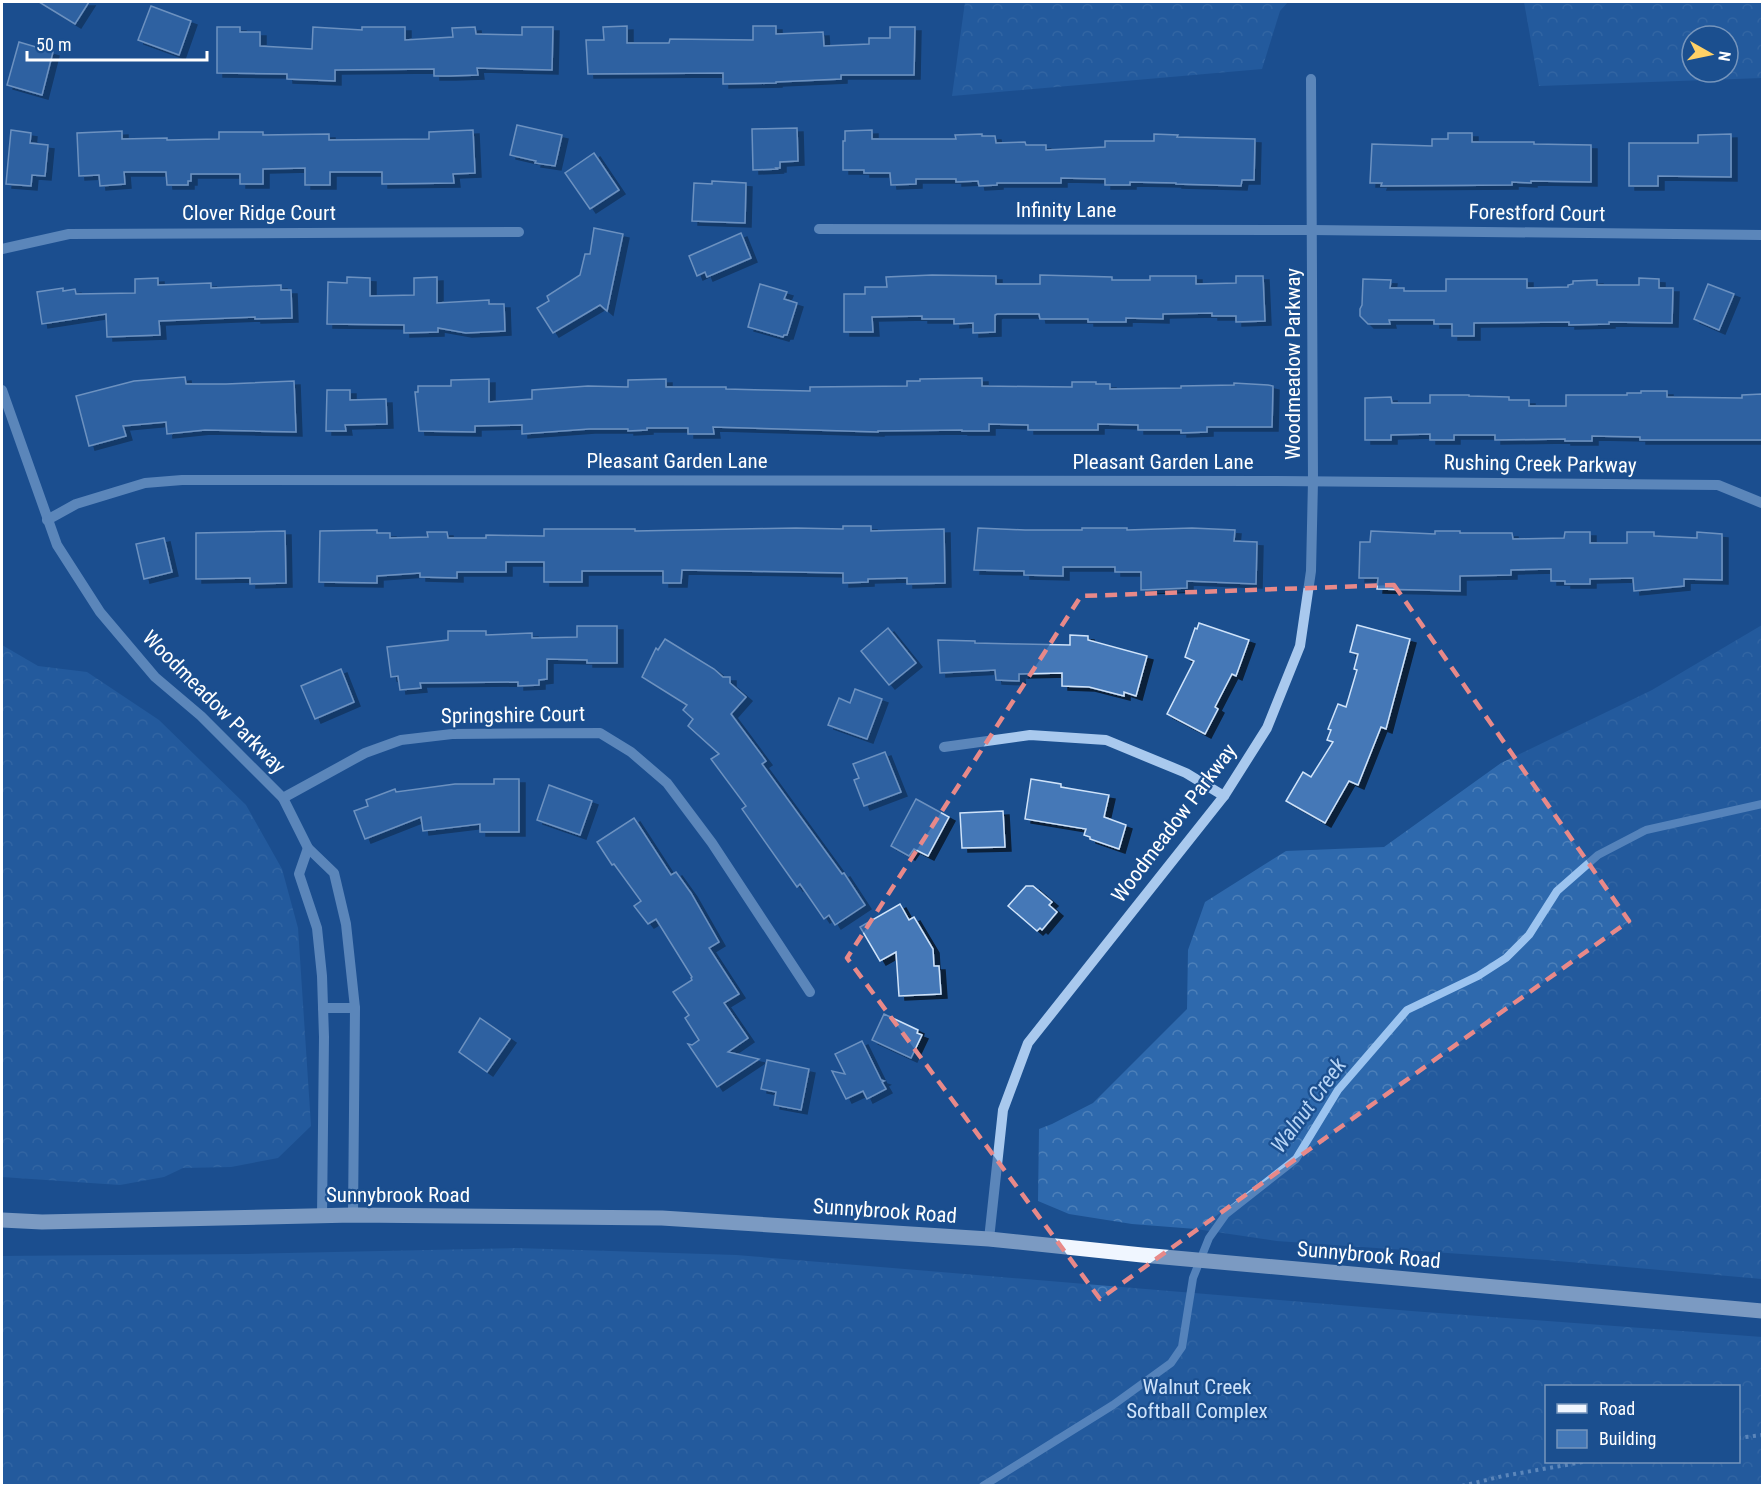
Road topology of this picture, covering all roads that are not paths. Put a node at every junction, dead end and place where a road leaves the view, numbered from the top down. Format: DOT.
graph roads {
  1 [pos="1311,79"];
  2 [pos="819,229"];
  3 [pos="1312,230"];
  4 [pos="519,232"];
  5 [pos="1762,235"];
  6 [pos="2,249"];
  7 [pos="2,390"];
  8 [pos="1313,481"];
  9 [pos="1762,503"];
  10 [pos="47,520"];
  11 [pos="944,747"];
  12 [pos="1224,796"];
  13 [pos="284,798"];
  14 [pos="308,848"];
  15 [pos="810,992"];
  16 [pos="323,1008"];
  17 [pos="355,1008"];
  18 [pos="322,1215"];
  19 [pos="353,1215"];
  20 [pos="2,1220"];
  21 [pos="989,1239"];
  22 [pos="1762,1311"];
  1 -- 3 [label="street, Woodmeadow Parkway"];
  2 -- 3 [label="street, Infinity Lane"];
  3 -- 5 [label="street, Forestford Court"];
  3 -- 8 [label="street, Woodmeadow Parkway"];
  4 -- 6 [label="street, Clover Ridge Court"];
  7 -- 10 [label="street, Woodmeadow Parkway"];
  8 -- 9 [label="street, Rushing Creek Parkway"];
  8 -- 10 [label="street, Pleasant Garden Lane"];
  8 -- 12 [label="street, Woodmeadow Parkway"];
  10 -- 13 [label="street, Woodmeadow Parkway"];
  11 -- 12 [label="street"];
  12 -- 21 [label="street, Woodmeadow Parkway"];
  13 -- 14 [label="street, Woodmeadow Parkway"];
  13 -- 15 [label="street, Springshire Court"];
  14 -- 16 [label="street"];
  14 -- 17 [label="street, Woodmeadow Parkway"];
  16 -- 17 [label="street"];
  16 -- 18 [label="street"];
  17 -- 19 [label="street, Woodmeadow Parkway"];
  18 -- 19 [label="main road, Sunnybrook Road"];
  18 -- 20 [label="main road, Sunnybrook Road"];
  19 -- 21 [label="main road, Sunnybrook Road"];
  21 -- 22 [label="main road, Sunnybrook Road"];
}
